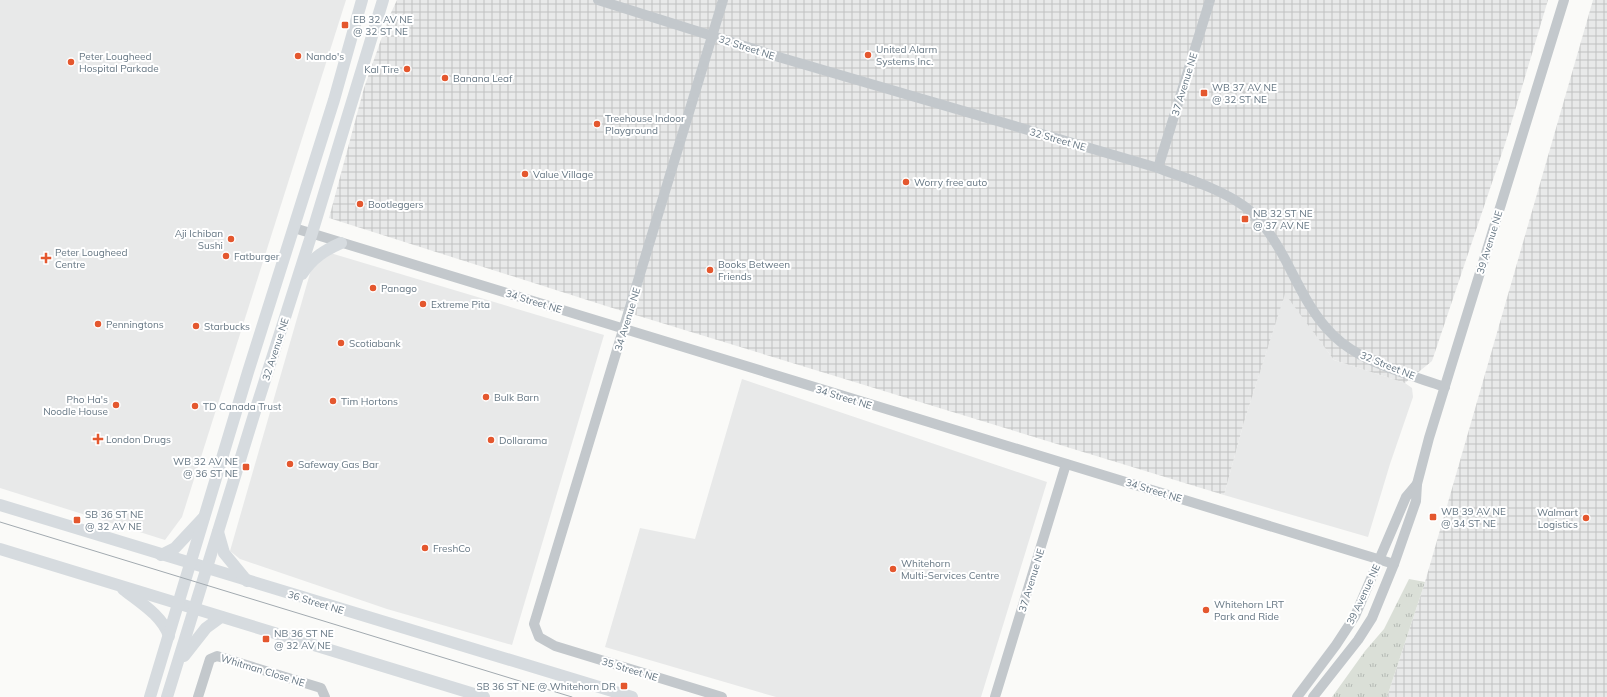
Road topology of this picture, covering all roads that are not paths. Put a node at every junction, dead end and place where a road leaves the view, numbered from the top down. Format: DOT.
graph roads {
  1 [pos="362,0"];
  2 [pos="383,0"];
  3 [pos="598,0"];
  4 [pos="723,0"];
  5 [pos="1210,0"];
  6 [pos="1564,0"];
  7 [pos="712,35"];
  8 [pos="1158,168"];
  9 [pos="294,228"];
  10 [pos="312,233"];
  11 [pos="341,242"];
  12 [pos="296,285"];
  13 [pos="624,328"];
  14 [pos="1445,387"];
  15 [pos="1066,464"];
  16 [pos="1417,484"];
  17 [pos="0,505"];
  18 [pos="206,515"];
  19 [pos="218,532"];
  20 [pos="0,549"];
  21 [pos="161,555"];
  22 [pos="1379,560"];
  23 [pos="191,564"];
  24 [pos="1394,564"];
  25 [pos="206,569"];
  26 [pos="247,581"];
  27 [pos="117,585"];
  28 [pos="179,604"];
  29 [pos="195,609"];
  30 [pos="221,617"];
  31 [pos="169,636"];
  32 [pos="539,637"];
  33 [pos="177,665"];
  34 [pos="150,697"];
  35 [pos="167,697"];
  36 [pos="198,697"];
  37 [pos="325,697"];
  38 [pos="484,697"];
  39 [pos="632,697"];
  40 [pos="722,697"];
  41 [pos="995,697"];
  42 [pos="1297,697"];
  43 [pos="1313,697"];
  1 -- 9 [label="main road, 32 Avenue NE"];
  2 -- 10 [label="main road, 32 Avenue NE"];
  3 -- 7 [label="street, 32 Street NE"];
  4 -- 7 [label="street, 34 Avenue NE"];
  5 -- 8 [label="street, 37 Avenue NE"];
  6 -- 14 [label="street, 39 Avenue NE"];
  7 -- 8 [label="street, 32 Street NE"];
  7 -- 13 [label="street, 34 Avenue NE"];
  8 -- 14 [label="street, 32 Street NE"];
  9 -- 10 [label="street, 34 Street NE"];
  9 -- 18 [label="main road, 32 Avenue NE"];
  10 -- 11 [label="street, 34 Street NE"];
  10 -- 12 [label="main road, 32 Avenue NE"];
  11 -- 12 [label="main road"];
  11 -- 13 [label="street, 34 Street NE"];
  12 -- 19 [label="main road, 32 Avenue NE"];
  13 -- 15 [label="street, 34 Street NE"];
  13 -- 32 [label="street, 34 Avenue NE"];
  14 -- 16 [label="street, 39 Avenue NE"];
  15 -- 22 [label="street, 34 Street NE"];
  15 -- 41 [label="street, 37 Avenue NE"];
  16 -- 22 [label="street, 39 Avenue NE"];
  16 -- 24 [label="street, 39 Avenue NE"];
  17 -- 21 [label="main road, 36 Street NE"];
  18 -- 21 [label="main road"];
  18 -- 23 [label="main road, 32 Avenue NE"];
  19 -- 25 [label="main road, 32 Avenue NE"];
  19 -- 26 [label="main road"];
  20 -- 27 [label="main road"];
  21 -- 23 [label="main road, 36 Street NE"];
  22 -- 24 [label="street, 34 Street NE"];
  22 -- 42 [label="street, 39 Avenue NE"];
  23 -- 25 [label="main road, 36 Street NE"];
  23 -- 28 [label="main road, 32 Avenue NE"];
  24 -- 43 [label="street, 39 Avenue NE"];
  25 -- 26 [label="main road, 36 Street NE"];
  25 -- 29 [label="main road, 32 Avenue NE"];
  26 -- 39 [label="main road, 36 Street NE"];
  27 -- 28 [label="main road"];
  27 -- 31 [label="main road"];
  28 -- 29 [label="main road"];
  28 -- 31 [label="main road, 32 Avenue NE"];
  29 -- 30 [label="main road"];
  29 -- 33 [label="main road, 32 Avenue NE"];
  30 -- 33 [label="main road"];
  30 -- 38 [label="main road"];
  31 -- 34 [label="main road, 32 Avenue NE"];
  32 -- 40 [label="street, 35 Street NE"];
  33 -- 35 [label="main road, 32 Avenue NE"];
  36 -- 37 [label="street, Whitman Close NE"];
}
